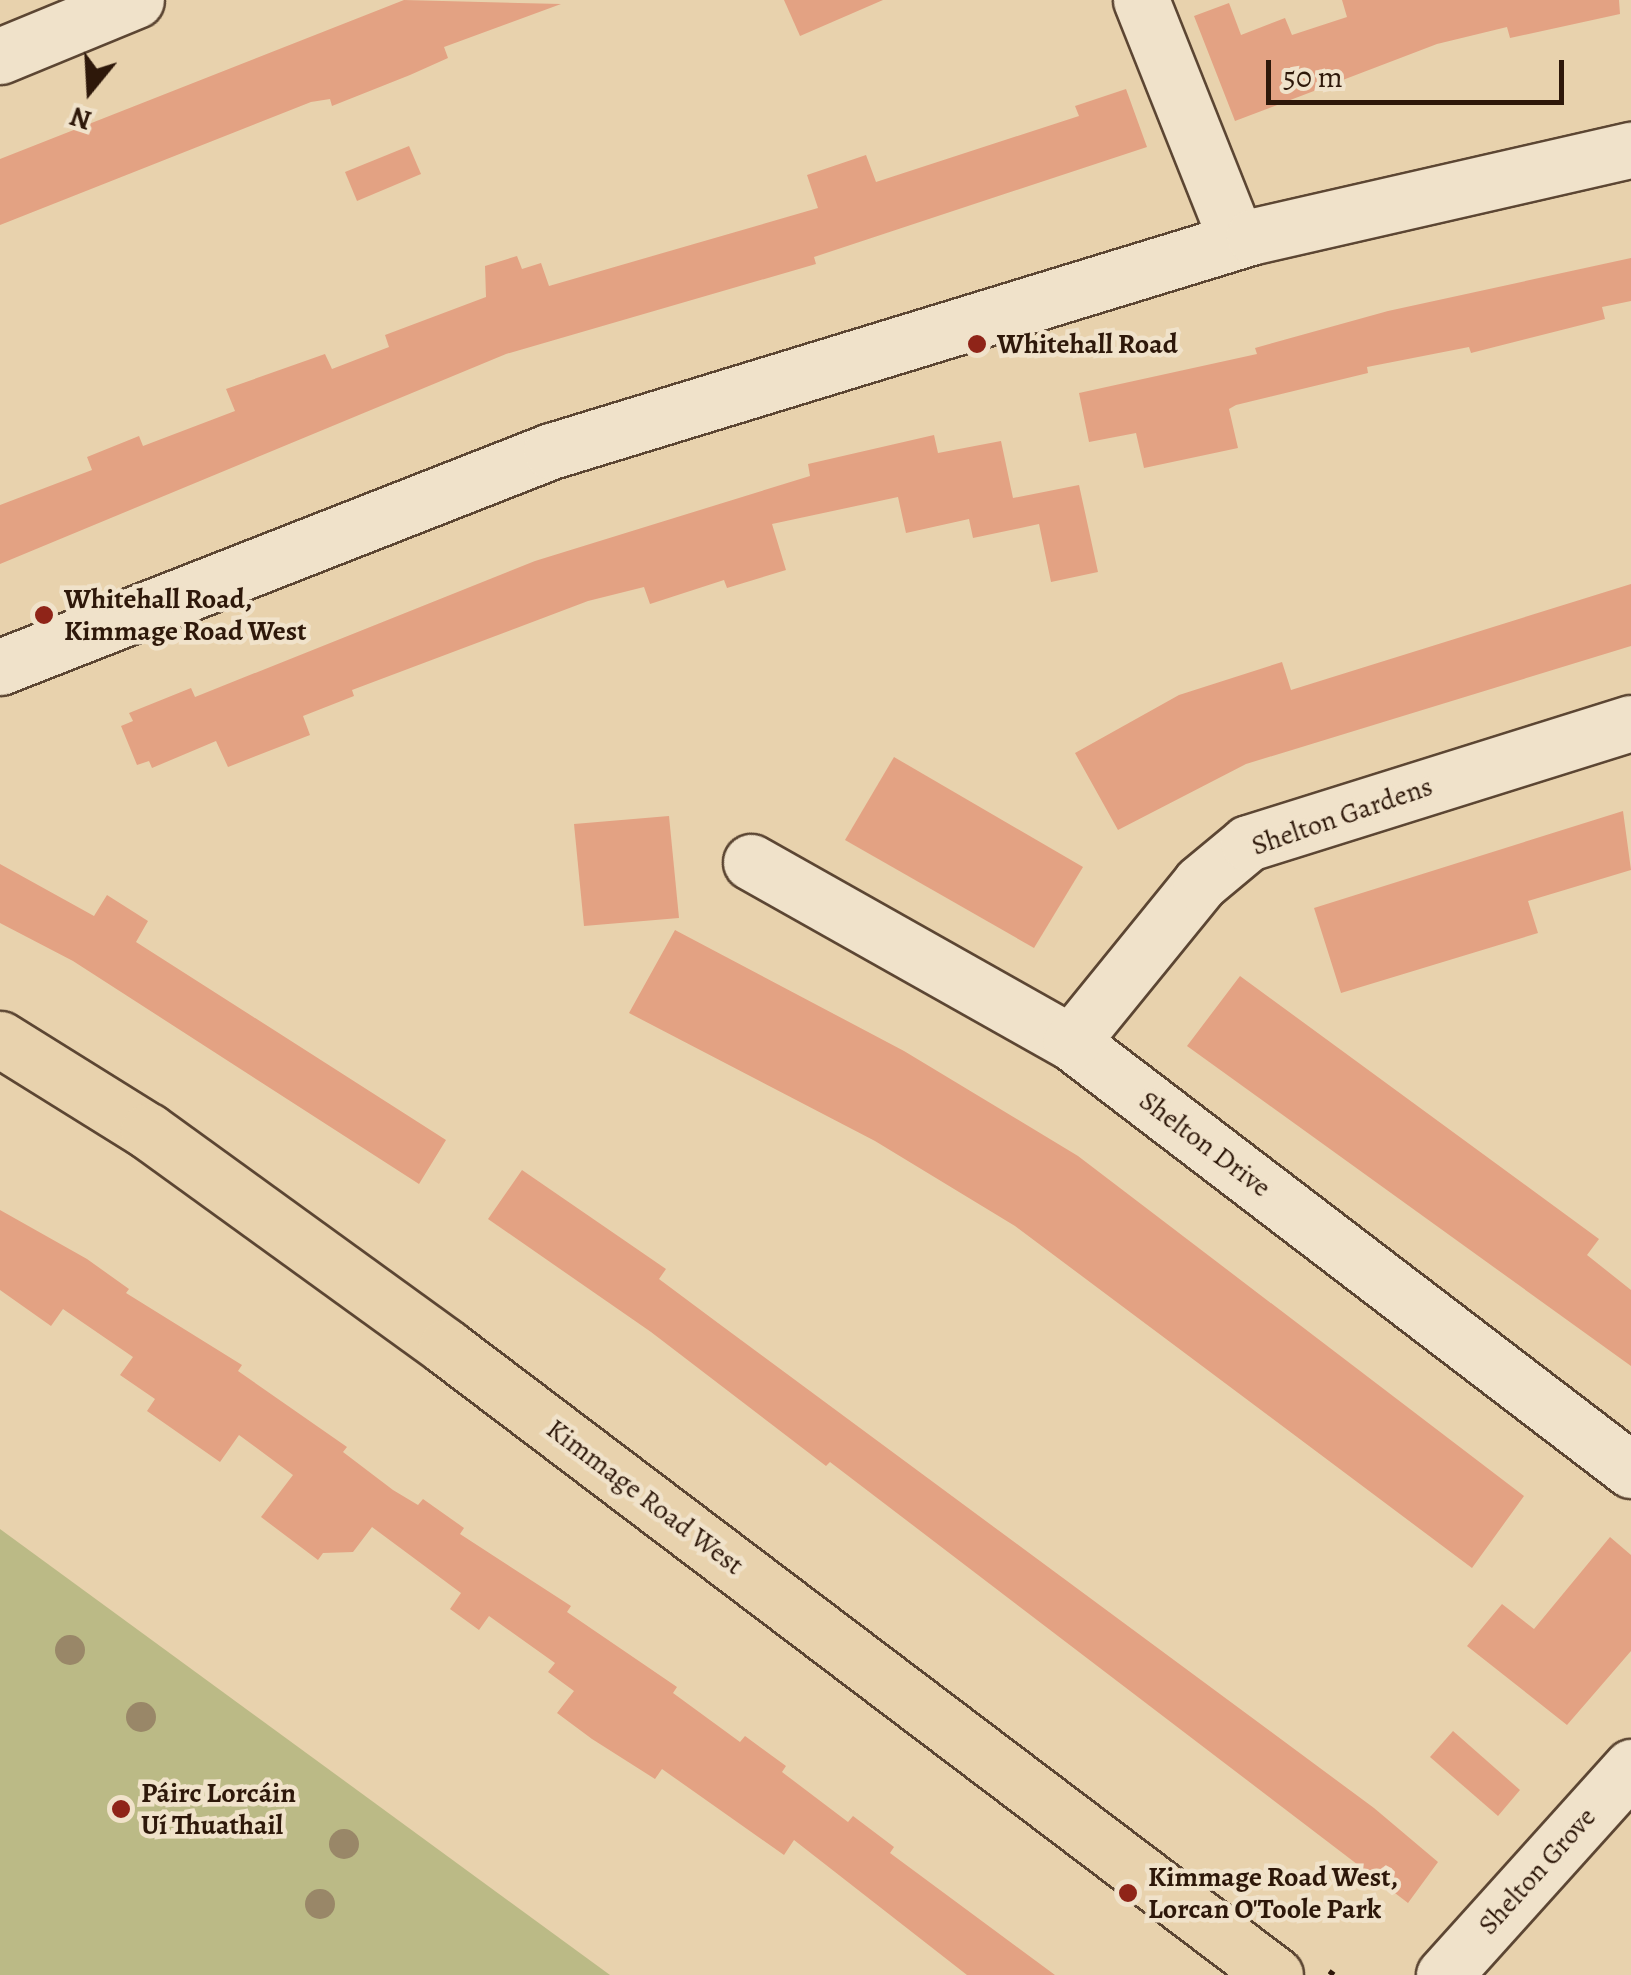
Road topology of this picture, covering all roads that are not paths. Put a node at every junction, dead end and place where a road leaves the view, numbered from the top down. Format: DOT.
graph roads {
  1 [pos="136,0"];
  2 [pos="1141,0"];
  3 [pos="0,56"];
  4 [pos="1631,150"];
  5 [pos="1236,241"];
  6 [pos="0,667"];
  7 [pos="1631,723"];
  8 [pos="751,862"];
  9 [pos="0,1039"];
  10 [pos="1072,1042"];
  11 [pos="1631,1470"];
  12 [pos="1631,1767"];
  13 [pos="1274,1975"];
  14 [pos="1444,1975"];
  1 -- 3 [label="street"];
  2 -- 5 [label="street"];
  4 -- 5 [label="street"];
  5 -- 6 [label="street"];
  7 -- 10 [label="street, Shelton Gardens"];
  8 -- 10 [label="street, Shelton Drive"];
  9 -- 13 [label="main road, Kimmage Road West"];
  10 -- 11 [label="street, Shelton Drive"];
  12 -- 14 [label="street, Shelton Grove"];
}
